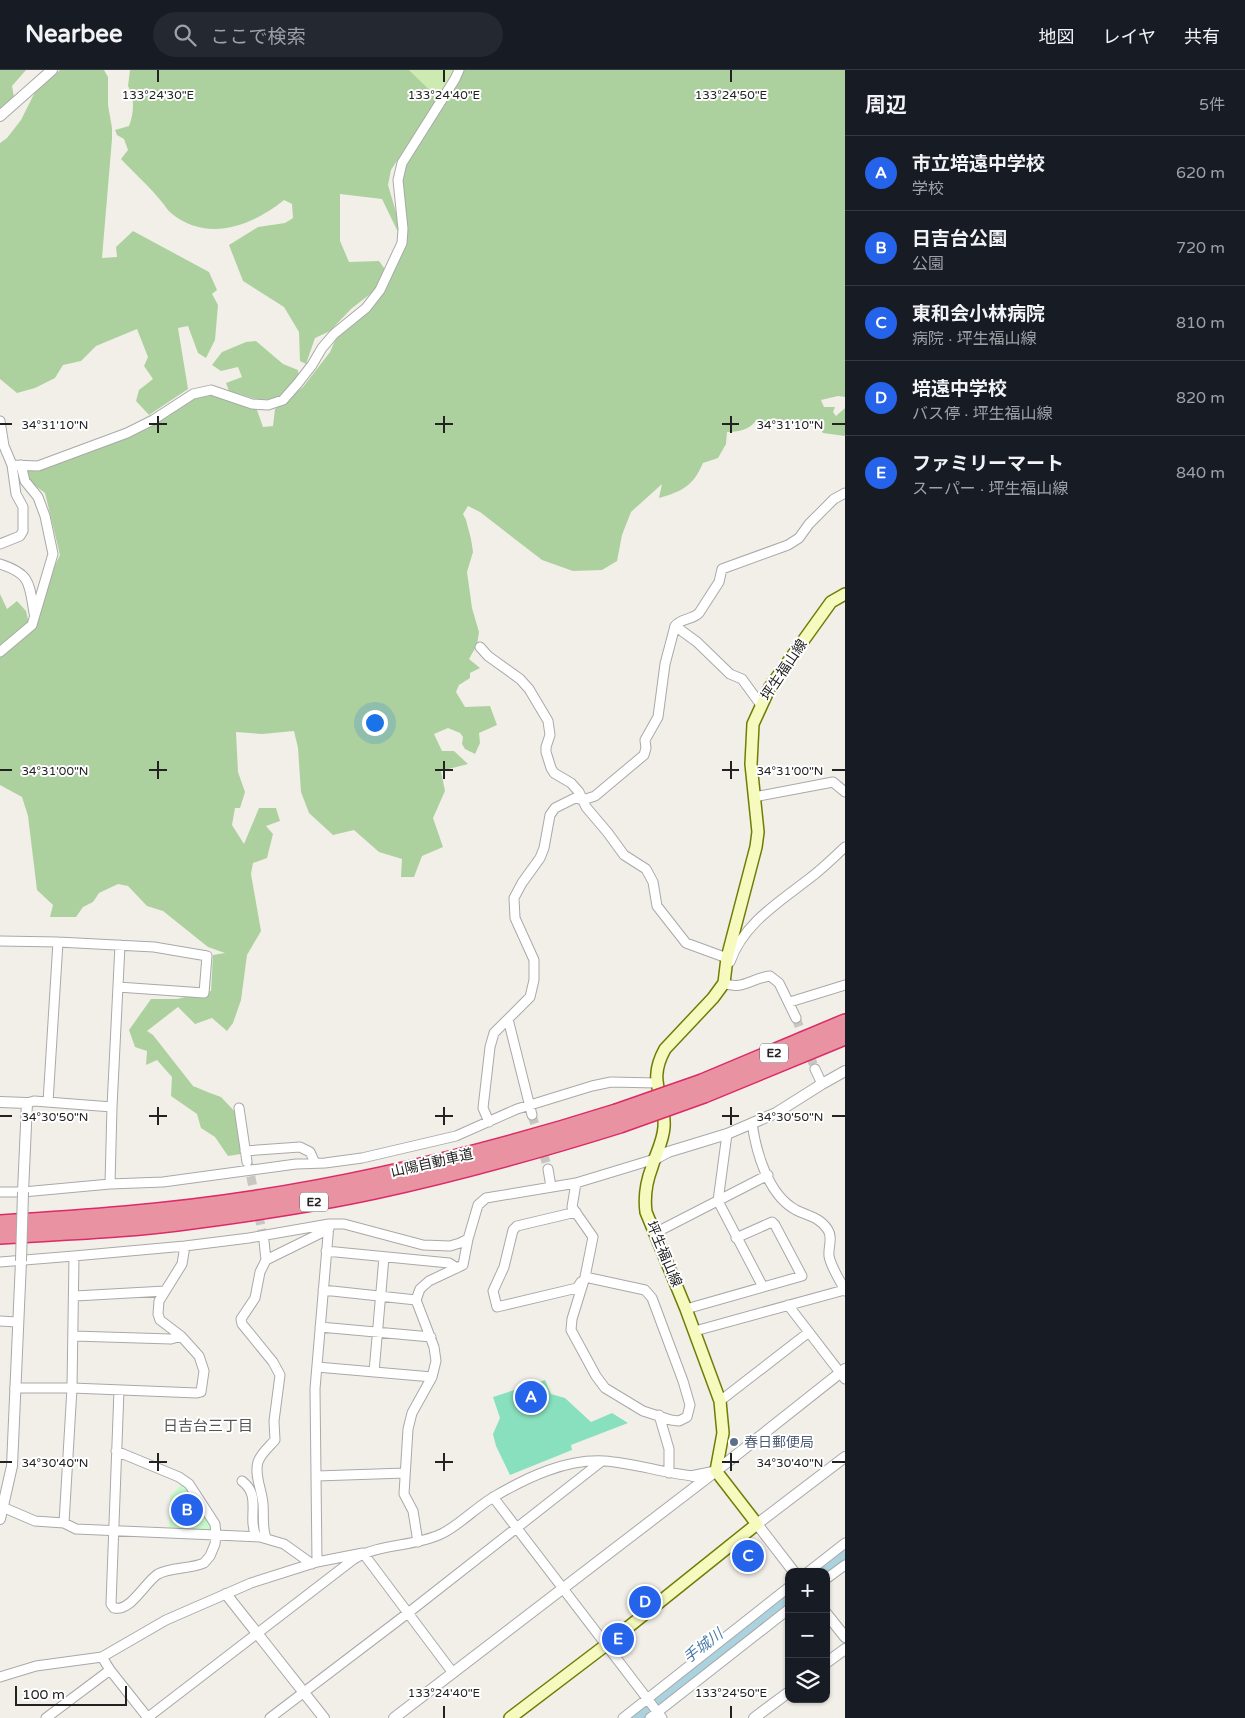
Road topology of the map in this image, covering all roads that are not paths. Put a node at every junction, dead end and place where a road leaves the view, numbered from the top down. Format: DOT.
graph roads {
  1 [pos="52,70"];
  2 [pos="459,70"];
  3 [pos="0,116"];
  4 [pos="0,421"];
  5 [pos="16,465"];
  6 [pos="845,493"];
  7 [pos="0,544"];
  8 [pos="0,564"];
  9 [pos="845,594"];
  10 [pos="35,616"];
  11 [pos="674,626"];
  12 [pos="480,647"];
  13 [pos="0,652"];
  14 [pos="761,705"];
  15 [pos="845,792"];
  16 [pos="754,797"];
  17 [pos="583,800"];
  18 [pos="845,848"];
  19 [pos="0,941"];
  20 [pos="58,942"];
  21 [pos="120,945"];
  22 [pos="727,958"];
  23 [pos="725,970"];
  24 [pos="724,983"];
  25 [pos="845,985"];
  26 [pos="118,987"];
  27 [pos="790,1002"];
  28 [pos="796,1018"];
  29 [pos="508,1019"];
  30 [pos="845,1022"];
  31 [pos="845,1037"];
  32 [pos="815,1069"];
  33 [pos="845,1071"];
  34 [pos="656,1083"];
  35 [pos="822,1084"];
  36 [pos="703,1089"];
  37 [pos="0,1102"];
  38 [pos="48,1102"];
  39 [pos="27,1103"];
  40 [pos="530,1105"];
  41 [pos="112,1107"];
  42 [pos="240,1108"];
  43 [pos="532,1115"];
  44 [pos="618,1119"];
  45 [pos="489,1122"];
  46 [pos="752,1123"];
  47 [pos="727,1134"];
  48 [pos="245,1151"];
  49 [pos="655,1159"];
  50 [pos="247,1162"];
  51 [pos="315,1163"];
  52 [pos="548,1170"];
  53 [pos="768,1175"];
  54 [pos="576,1183"];
  55 [pos="110,1184"];
  56 [pos="551,1187"];
  57 [pos="0,1192"];
  58 [pos="23,1192"];
  59 [pos="718,1201"];
  60 [pos="576,1212"];
  61 [pos="0,1223"];
  62 [pos="329,1227"];
  63 [pos="655,1233"];
  64 [pos="0,1236"];
  65 [pos="736,1238"];
  66 [pos="468,1239"];
  67 [pos="264,1241"];
  68 [pos="185,1246"];
  69 [pos="326,1251"];
  70 [pos="74,1256"];
  71 [pos="384,1257"];
  72 [pos="266,1260"];
  73 [pos="21,1261"];
  74 [pos="0,1262"];
  75 [pos="457,1268"];
  76 [pos="585,1277"];
  77 [pos="763,1287"];
  78 [pos="323,1290"];
  79 [pos="844,1290"];
  80 [pos="165,1291"];
  81 [pos="380,1295"];
  82 [pos="75,1296"];
  83 [pos="416,1300"];
  84 [pos="788,1305"];
  85 [pos="686,1309"];
  86 [pos="0,1321"];
  87 [pos="17,1322"];
  88 [pos="320,1327"];
  89 [pos="695,1331"];
  90 [pos="377,1332"];
  91 [pos="809,1332"];
  92 [pos="73,1336"];
  93 [pos="182,1336"];
  94 [pos="431,1337"];
  95 [pos="317,1367"];
  96 [pos="374,1372"];
  97 [pos="843,1373"];
  98 [pos="432,1378"];
  99 [pos="15,1388"];
  100 [pos="72,1388"];
  101 [pos="119,1390"];
  102 [pos="720,1401"];
  103 [pos="658,1415"];
  104 [pos="116,1451"];
  105 [pos="845,1457"];
  106 [pos="602,1461"];
  107 [pos="716,1471"];
  108 [pos="405,1473"];
  109 [pos="669,1473"];
  110 [pos="317,1476"];
  111 [pos="693,1476"];
  112 [pos="242,1481"];
  113 [pos="493,1497"];
  114 [pos="1,1506"];
  115 [pos="0,1520"];
  116 [pos="64,1523"];
  117 [pos="757,1524"];
  118 [pos="516,1528"];
  119 [pos="114,1530"];
  120 [pos="216,1534"];
  121 [pos="256,1536"];
  122 [pos="266,1538"];
  123 [pos="418,1542"];
  124 [pos="845,1544"];
  125 [pos="363,1553"];
  126 [pos="315,1563"];
  127 [pos="845,1564"];
  128 [pos="791,1568"];
  129 [pos="813,1568"];
  130 [pos="830,1576"];
  131 [pos="562,1588"];
  132 [pos="785,1591"];
  133 [pos="226,1594"];
  134 [pos="785,1612"];
  135 [pos="408,1613"];
  136 [pos="830,1618"];
  137 [pos="257,1632"];
  138 [pos="845,1637"];
  139 [pos="606,1645"];
  140 [pos="845,1649"];
  141 [pos="102,1657"];
  142 [pos="830,1660"];
  143 [pos="110,1670"];
  144 [pos="453,1673"];
  145 [pos="0,1677"];
  146 [pos="304,1692"];
  147 [pos="785,1695"];
  148 [pos="653,1710"];
  149 [pos="46,1718"];
  150 [pos="147,1718"];
  151 [pos="270,1718"];
  152 [pos="324,1718"];
  153 [pos="394,1718"];
  154 [pos="510,1718"];
  155 [pos="623,1718"];
  156 [pos="754,1718"];
  1 -- 3 [label="street"];
  2 -- 5 [label="street"];
  4 -- 5 [label="street"];
  5 -- 7 [label="street"];
  5 -- 10 [label="street"];
  6 -- 11 [label="street"];
  8 -- 10 [label="street"];
  9 -- 14 [label="main road, 坪生福山線"];
  10 -- 13 [label="street"];
  11 -- 14 [label="street"];
  11 -- 17 [label="street"];
  12 -- 17 [label="street"];
  14 -- 16 [label="main road, 坪生福山線"];
  15 -- 16 [label="street"];
  16 -- 22 [label="main road, 坪生福山線"];
  17 -- 22 [label="street"];
  17 -- 29 [label="street"];
  18 -- 23 [label="street"];
  19 -- 20 [label="street"];
  20 -- 21 [label="street"];
  20 -- 38 [label="street"];
  21 -- 26 [label="street"];
  21 -- 26 [label="street"];
  22 -- 23 [label="main road, 坪生福山線"];
  23 -- 24 [label="main road, 坪生福山線"];
  24 -- 27 [label="street"];
  24 -- 34 [label="main road, 坪生福山線"];
  25 -- 27 [label="street"];
  26 -- 41 [label="street"];
  27 -- 28 [label="street"];
  29 -- 40 [label="street"];
  29 -- 45 [label="street"];
  30 -- 36 [label="highway, 山陽自動車道 / E2"];
  31 -- 36 [label="highway, 山陽自動車道 / E2"];
  32 -- 35 [label="street"];
  33 -- 35 [label="street"];
  34 -- 40 [label="street"];
  34 -- 49 [label="main road, 坪生福山線"];
  35 -- 46 [label="street"];
  36 -- 44 [label="highway, 山陽自動車道 / E2, bridge"];
  37 -- 39 [label="street"];
  38 -- 39 [label="street"];
  38 -- 41 [label="street"];
  39 -- 58 [label="street"];
  40 -- 43 [label="street"];
  40 -- 45 [label="street"];
  41 -- 55 [label="street"];
  42 -- 48 [label="street"];
  44 -- 61 [label="highway, 山陽自動車道 / E2"];
  44 -- 64 [label="highway, 山陽自動車道 / E2"];
  45 -- 51 [label="street"];
  46 -- 47 [label="street"];
  46 -- 53 [label="street"];
  47 -- 49 [label="street"];
  47 -- 59 [label="street"];
  48 -- 50 [label="street"];
  48 -- 51 [label="street"];
  49 -- 54 [label="street"];
  49 -- 63 [label="main road, 坪生福山線"];
  51 -- 55 [label="street"];
  52 -- 56 [label="street"];
  53 -- 59 [label="street"];
  53 -- 79 [label="street"];
  54 -- 56 [label="street"];
  54 -- 60 [label="street"];
  55 -- 58 [label="street"];
  56 -- 66 [label="street"];
  57 -- 58 [label="street"];
  58 -- 73 [label="street, bridge"];
  59 -- 63 [label="street"];
  59 -- 65 [label="street"];
  60 -- 76 [label="street"];
  60 -- 76 [label="street"];
  62 -- 66 [label="street"];
  62 -- 68 [label="street"];
  62 -- 69 [label="street"];
  62 -- 72 [label="street"];
  63 -- 85 [label="main road, 坪生福山線"];
  65 -- 77 [label="street"];
  65 -- 77 [label="street"];
  66 -- 75 [label="street"];
  67 -- 72 [label="street"];
  68 -- 70 [label="street"];
  68 -- 80 [label="street"];
  69 -- 71 [label="street"];
  69 -- 78 [label="street"];
  70 -- 73 [label="street"];
  70 -- 82 [label="street"];
  71 -- 75 [label="street"];
  71 -- 81 [label="street"];
  72 -- 122 [label="street"];
  73 -- 74 [label="street"];
  73 -- 87 [label="street"];
  75 -- 83 [label="street"];
  76 -- 103 [label="street"];
  76 -- 103 [label="street"];
  77 -- 85 [label="street"];
  78 -- 81 [label="street"];
  78 -- 88 [label="street"];
  79 -- 84 [label="street"];
  80 -- 82 [label="street"];
  80 -- 93 [label="street"];
  81 -- 83 [label="street"];
  81 -- 90 [label="street"];
  82 -- 92 [label="street"];
  83 -- 94 [label="street"];
  84 -- 89 [label="street"];
  84 -- 91 [label="street"];
  85 -- 89 [label="main road, 坪生福山線"];
  86 -- 87 [label="street"];
  87 -- 99 [label="street"];
  88 -- 90 [label="street"];
  88 -- 95 [label="street"];
  89 -- 102 [label="main road, 坪生福山線"];
  90 -- 94 [label="street"];
  90 -- 96 [label="street"];
  91 -- 97 [label="street"];
  91 -- 102 [label="street"];
  92 -- 93 [label="street"];
  92 -- 100 [label="street"];
  93 -- 101 [label="street"];
  94 -- 98 [label="street"];
  95 -- 96 [label="street"];
  95 -- 110 [label="street"];
  96 -- 98 [label="street"];
  97 -- 107 [label="street"];
  98 -- 108 [label="street"];
  99 -- 100 [label="street"];
  99 -- 114 [label="street"];
  100 -- 101 [label="street"];
  100 -- 116 [label="street"];
  101 -- 104 [label="street"];
  102 -- 107 [label="main road, 坪生福山線"];
  103 -- 109 [label="street"];
  104 -- 119 [label="street"];
  104 -- 120 [label="street"];
  105 -- 117 [label="street"];
  106 -- 109 [label="street"];
  106 -- 113 [label="street"];
  106 -- 118 [label="street"];
  107 -- 111 [label="street"];
  107 -- 117 [label="main road"];
  107 -- 131 [label="street"];
  108 -- 110 [label="street"];
  108 -- 123 [label="street"];
  109 -- 111 [label="street"];
  110 -- 126 [label="street"];
  112 -- 121 [label="street"];
  113 -- 118 [label="street"];
  113 -- 123 [label="street"];
  114 -- 115 [label="street"];
  114 -- 116 [label="street"];
  116 -- 119 [label="street"];
  117 -- 128 [label="street"];
  117 -- 139 [label="main road"];
  118 -- 131 [label="street"];
  118 -- 135 [label="street"];
  119 -- 120 [label="street"];
  119 -- 120 [label="street"];
  120 -- 121 [label="street"];
  121 -- 122 [label="street"];
  122 -- 126 [label="street"];
  123 -- 125 [label="street"];
  124 -- 129 [label="street"];
  125 -- 126 [label="street"];
  125 -- 135 [label="street"];
  125 -- 137 [label="street"];
  126 -- 133 [label="street"];
  127 -- 130 [label="street"];
  131 -- 139 [label="street"];
  131 -- 144 [label="street"];
  132 -- 148 [label="street"];
  133 -- 137 [label="street"];
  133 -- 141 [label="street"];
  134 -- 148 [label="street"];
  135 -- 144 [label="street"];
  135 -- 146 [label="street"];
  136 -- 138 [label="street"];
  137 -- 146 [label="street"];
  137 -- 150 [label="street"];
  139 -- 148 [label="street"];
  139 -- 154 [label="main road"];
  140 -- 142 [label="street"];
  141 -- 143 [label="street"];
  141 -- 145 [label="street"];
  143 -- 149 [label="street"];
  143 -- 150 [label="street"];
  144 -- 153 [label="street"];
  146 -- 151 [label="street"];
  146 -- 152 [label="street"];
  147 -- 156 [label="street"];
  148 -- 155 [label="street"];
}
